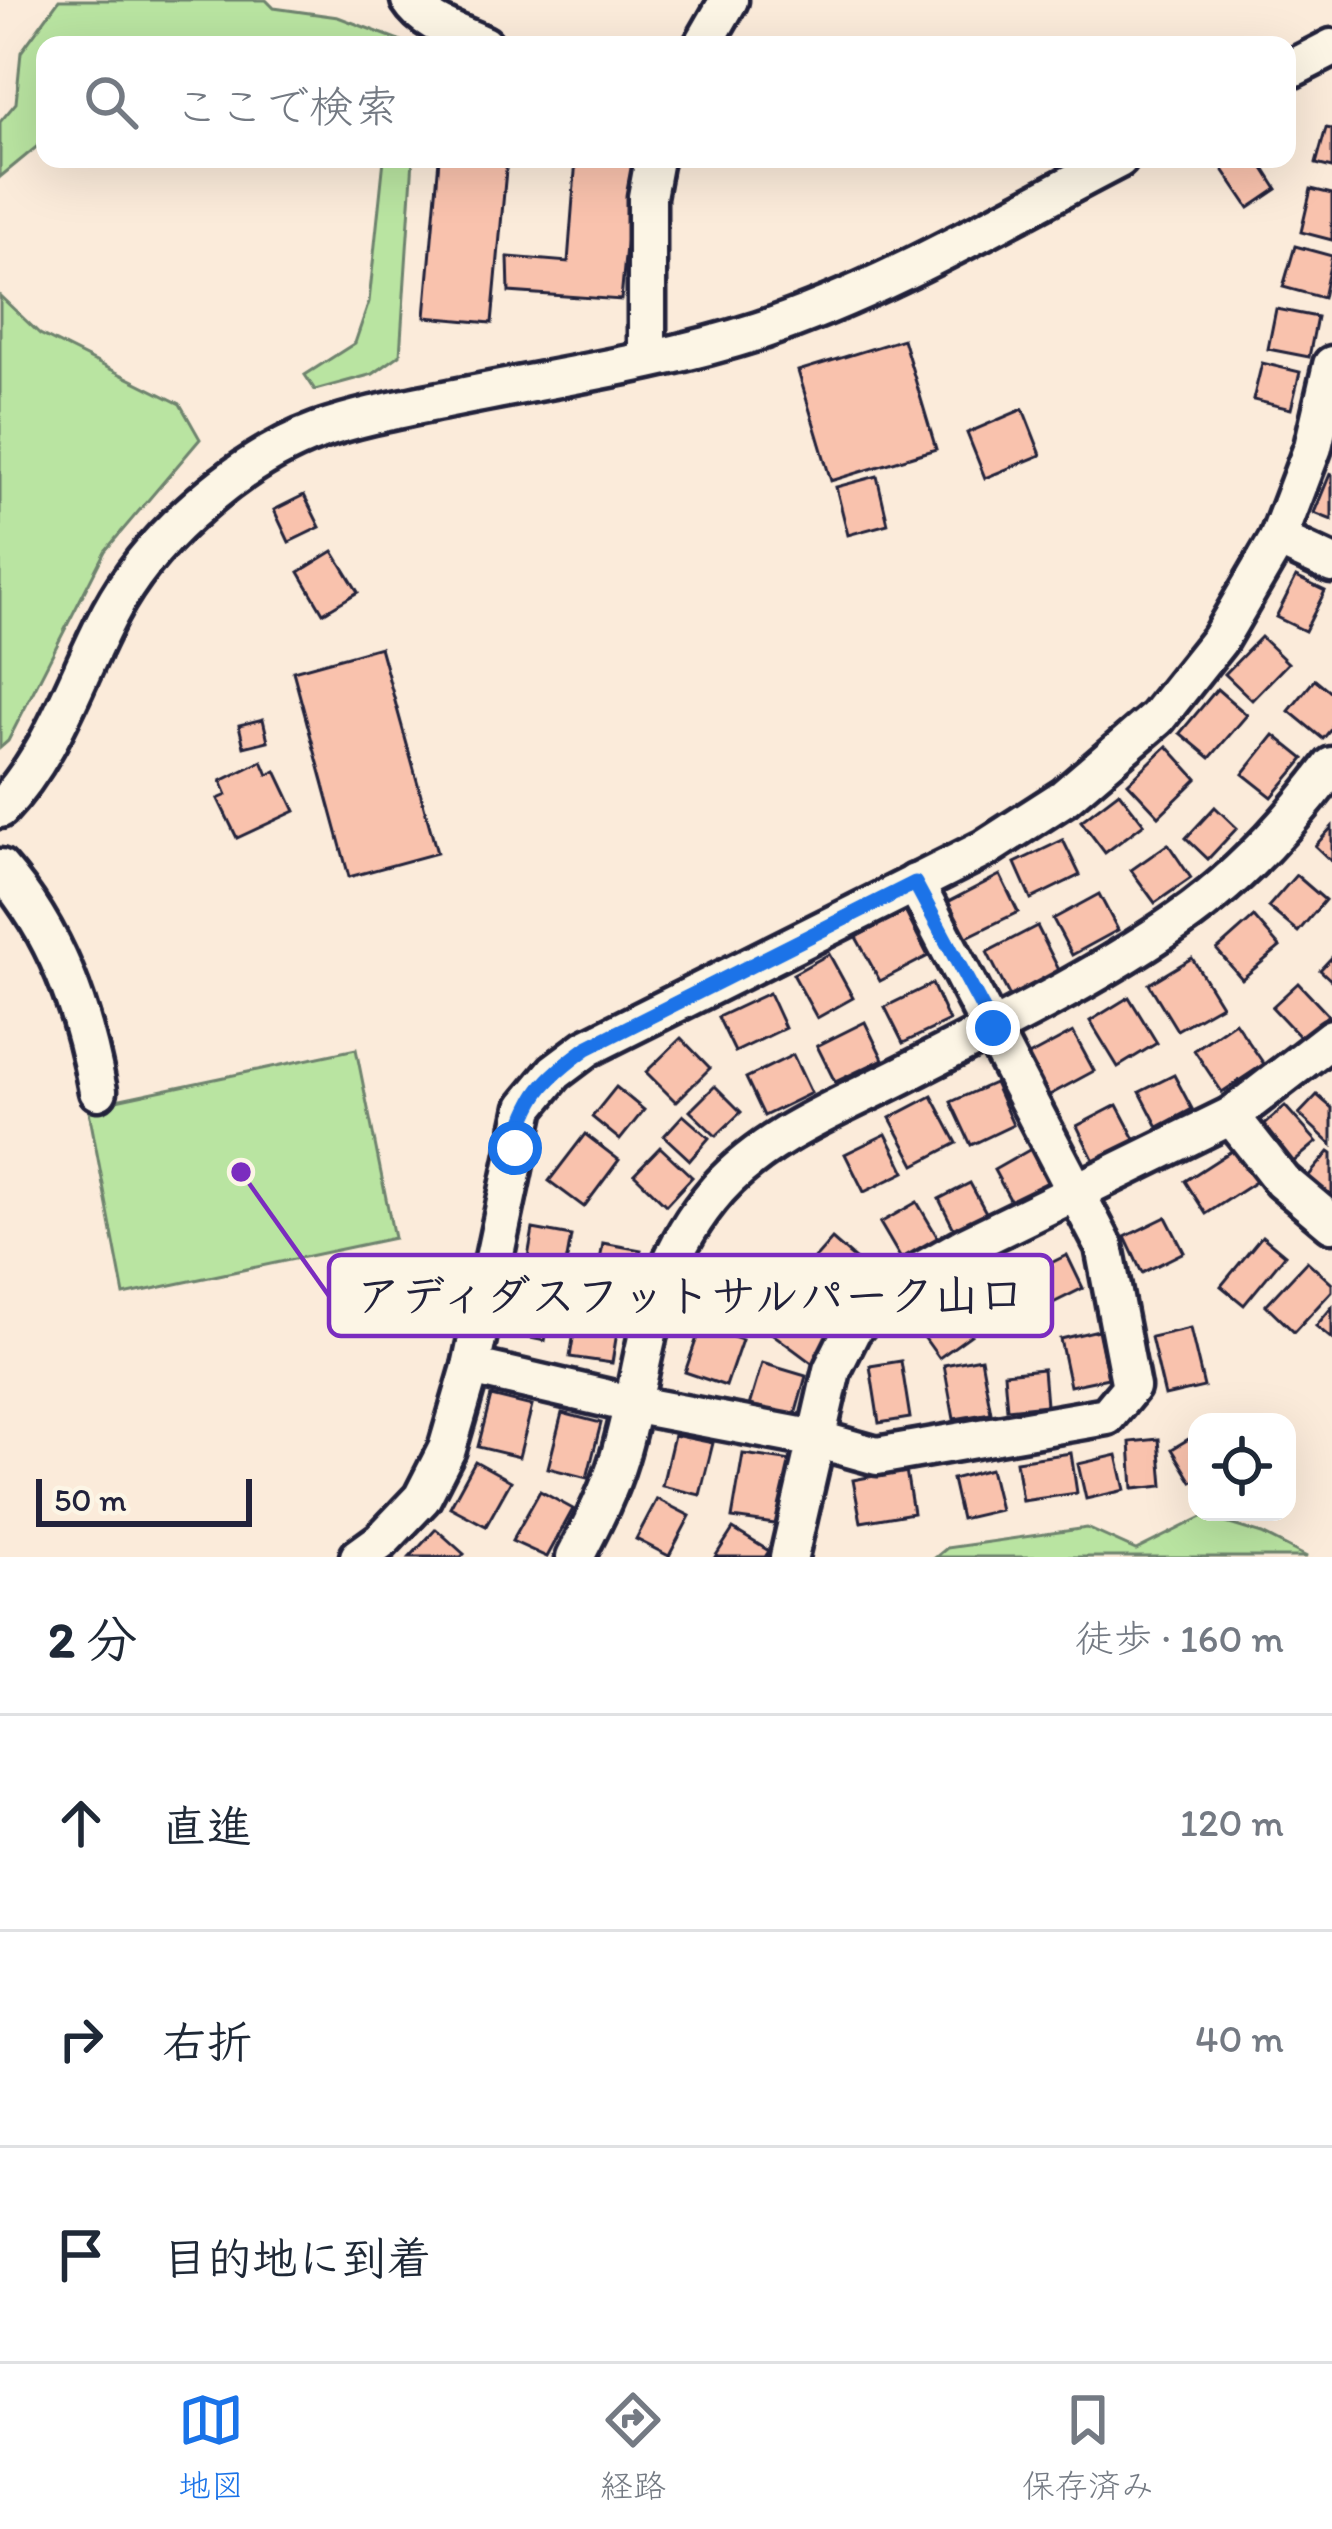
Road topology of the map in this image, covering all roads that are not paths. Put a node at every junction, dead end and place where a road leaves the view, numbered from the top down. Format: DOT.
graph roads {
  1 [pos="410,0"];
  2 [pos="729,0"];
  3 [pos="464,36"];
  4 [pos="708,36"];
  5 [pos="1332,48"];
  6 [pos="1296,66"];
  7 [pos="652,168"];
  8 [pos="1101,168"];
  9 [pos="647,359"];
  10 [pos="1332,365"];
  11 [pos="1278,539"];
  12 [pos="1332,564"];
  13 [pos="1332,766"];
  14 [pos="0,809"];
  15 [pos="0,868"];
  16 [pos="915,883"];
  17 [pos="993,1028"];
  18 [pos="1332,1038"];
  19 [pos="98,1091"];
  20 [pos="1231,1116"];
  21 [pos="1077,1193"];
  22 [pos="1332,1223"];
  23 [pos="471,1367"];
  24 [pos="631,1404"];
  25 [pos="816,1439"];
  26 [pos="359,1557"];
  27 [pos="574,1557"];
  28 [pos="789,1557"];
  1 -- 3 [label="street"];
  2 -- 4 [label="street"];
  5 -- 6 [label="street"];
  7 -- 9 [label="street"];
  8 -- 9 [label="street"];
  9 -- 14 [label="street"];
  10 -- 11 [label="street"];
  11 -- 12 [label="street"];
  11 -- 16 [label="street"];
  13 -- 17 [label="street"];
  15 -- 19 [label="street"];
  16 -- 17 [label="street"];
  16 -- 23 [label="street"];
  17 -- 21 [label="street"];
  17 -- 24 [label="street"];
  18 -- 20 [label="street"];
  20 -- 21 [label="street"];
  20 -- 22 [label="street"];
  21 -- 25 [label="street"];
  21 -- 25 [label="street"];
  23 -- 24 [label="street"];
  23 -- 26 [label="street"];
  24 -- 25 [label="street"];
  24 -- 27 [label="street"];
  25 -- 28 [label="street"];
}
